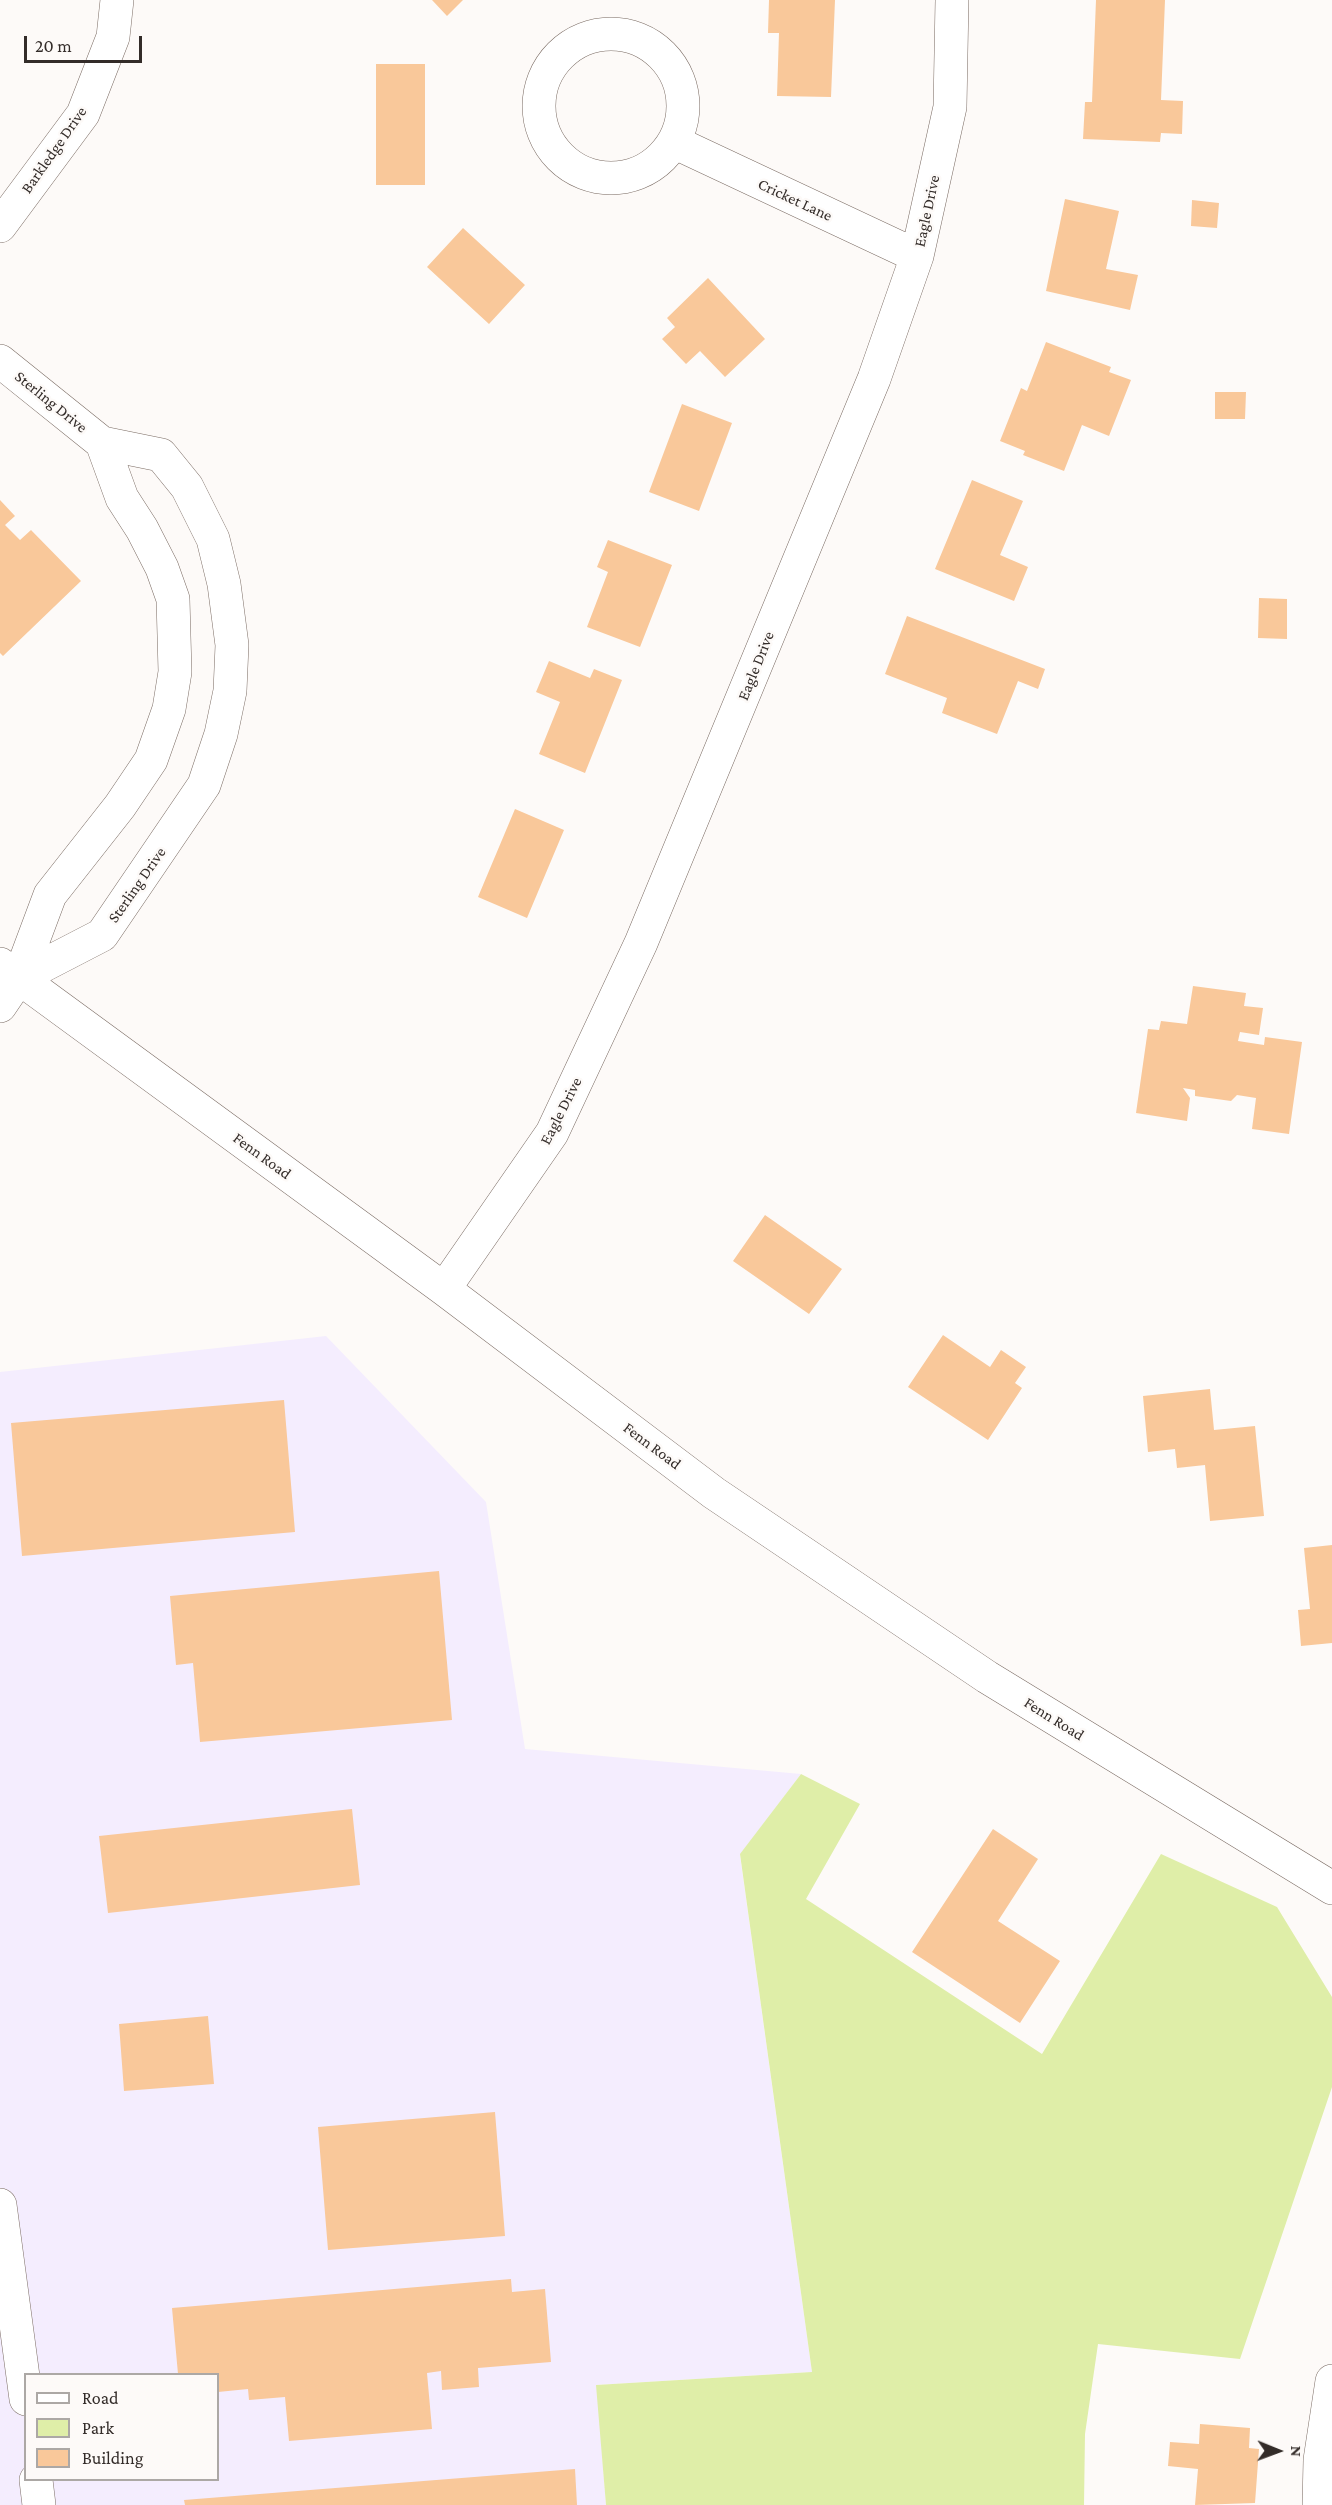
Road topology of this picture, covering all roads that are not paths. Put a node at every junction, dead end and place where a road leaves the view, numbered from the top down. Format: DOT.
graph roads {
  1 [pos="117,0"];
  2 [pos="952,0"];
  3 [pos="674,142"];
  4 [pos="0,226"];
  5 [pos="917,256"];
  6 [pos="0,361"];
  7 [pos="102,443"];
  8 [pos="10,971"];
  9 [pos="0,1006"];
  10 [pos="444,1289"];
  11 [pos="1332,1888"];
  12 [pos="0,2205"];
  13 [pos="1332,2380"];
  14 [pos="24,2384"];
  15 [pos="36,2481"];
  16 [pos="39,2505"];
  17 [pos="1319,2505"];
  1 -- 4 [label="street, Barkledge Drive"];
  2 -- 5 [label="street, Eagle Drive"];
  3 -- 3 [label="street"];
  3 -- 5 [label="street, Cricket Lane"];
  5 -- 10 [label="street, Eagle Drive"];
  6 -- 7 [label="street, Sterling Drive"];
  7 -- 8 [label="street, Sterling Drive"];
  7 -- 8 [label="street, Sterling Drive"];
  8 -- 9 [label="street"];
  8 -- 10 [label="street, Fenn Road"];
  10 -- 11 [label="street, Fenn Road"];
  12 -- 14 [label="street"];
  13 -- 17 [label="street"];
  15 -- 16 [label="street"];
}
